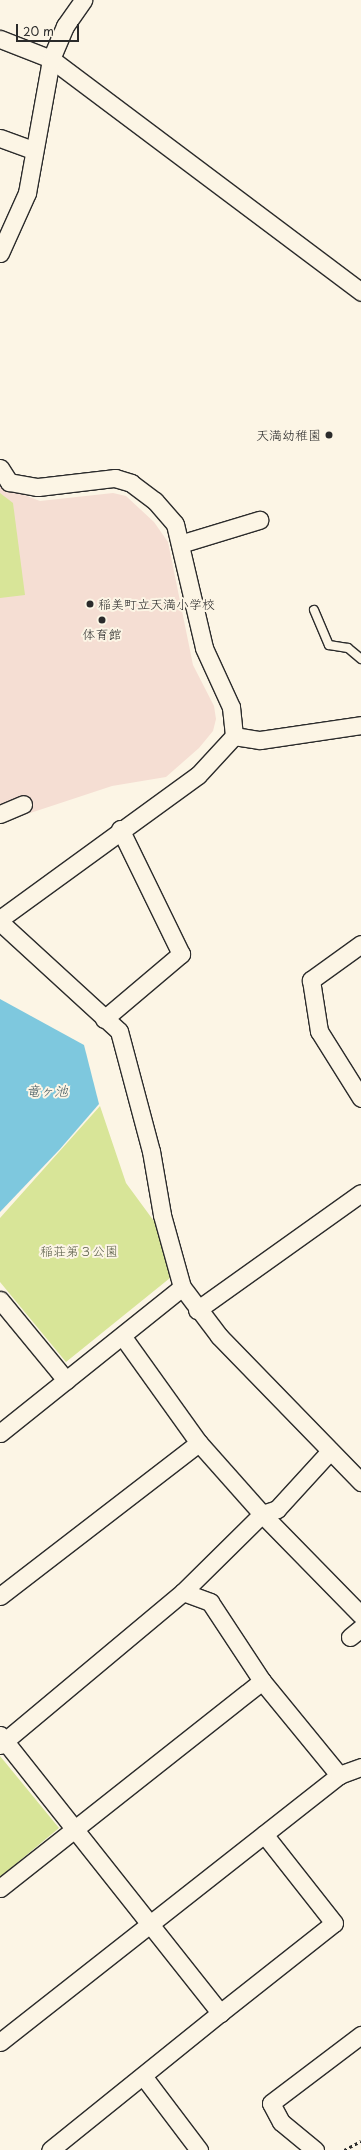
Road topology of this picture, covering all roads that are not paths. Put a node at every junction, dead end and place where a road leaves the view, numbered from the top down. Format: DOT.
graph roads {
  1 [pos="83,0"];
  2 [pos="0,39"];
  3 [pos="51,59"];
  4 [pos="0,138"];
  5 [pos="33,150"];
  6 [pos="0,253"];
  7 [pos="361,292"];
  8 [pos="0,468"];
  9 [pos="259,520"];
  10 [pos="180,544"];
  11 [pos="314,610"];
  12 [pos="361,659"];
  13 [pos="361,725"];
  14 [pos="234,736"];
  15 [pos="23,804"];
  16 [pos="0,814"];
  17 [pos="120,829"];
  18 [pos="0,920"];
  19 [pos="361,944"];
  20 [pos="104,1020"];
  21 [pos="361,1098"];
  22 [pos="361,1193"];
  23 [pos="182,1287"];
  24 [pos="0,1300"];
  25 [pos="198,1310"];
  26 [pos="123,1337"];
  27 [pos="66,1380"];
  28 [pos="0,1433"];
  29 [pos="199,1443"];
  30 [pos="330,1451"];
  31 [pos="361,1482"];
  32 [pos="262,1514"];
  33 [pos="183,1592"];
  34 [pos="0,1596"];
  35 [pos="361,1615"];
  36 [pos="262,1681"];
  37 [pos="2,1740"];
  38 [pos="361,1767"];
  39 [pos="339,1775"];
  40 [pos="77,1829"];
  41 [pos="264,1834"];
  42 [pos="0,1888"];
  43 [pos="150,1925"];
  44 [pos="220,2013"];
  45 [pos="361,2035"];
  46 [pos="0,2042"];
  47 [pos="143,2076"];
  48 [pos="54,2149"];
  49 [pos="199,2150"];
  50 [pos="315,2150"];
  1 -- 3 [label="street"];
  2 -- 3 [label="street"];
  3 -- 5 [label="street"];
  3 -- 7 [label="street"];
  4 -- 5 [label="street"];
  5 -- 6 [label="street"];
  8 -- 10 [label="street"];
  9 -- 10 [label="street"];
  10 -- 14 [label="street"];
  11 -- 12 [label="lane"];
  13 -- 14 [label="street"];
  14 -- 17 [label="street"];
  15 -- 16 [label="street"];
  17 -- 18 [label="street"];
  17 -- 20 [label="street"];
  18 -- 20 [label="street"];
  19 -- 21 [label="street"];
  20 -- 23 [label="street"];
  22 -- 25 [label="street"];
  23 -- 25 [label="street"];
  23 -- 26 [label="street"];
  24 -- 27 [label="street"];
  25 -- 30 [label="street"];
  26 -- 27 [label="street"];
  26 -- 29 [label="street"];
  27 -- 28 [label="street"];
  29 -- 32 [label="street"];
  29 -- 34 [label="street"];
  30 -- 31 [label="street"];
  30 -- 32 [label="street"];
  32 -- 33 [label="street"];
  32 -- 35 [label="street"];
  33 -- 36 [label="street"];
  33 -- 37 [label="street"];
  36 -- 39 [label="street"];
  36 -- 40 [label="street"];
  37 -- 40 [label="street"];
  38 -- 39 [label="street"];
  39 -- 41 [label="street"];
  40 -- 42 [label="street"];
  40 -- 43 [label="street"];
  41 -- 43 [label="street"];
  41 -- 44 [label="street"];
  43 -- 44 [label="street"];
  43 -- 46 [label="street"];
  44 -- 47 [label="street"];
  45 -- 50 [label="street"];
  47 -- 48 [label="street"];
  47 -- 49 [label="street"];
}
